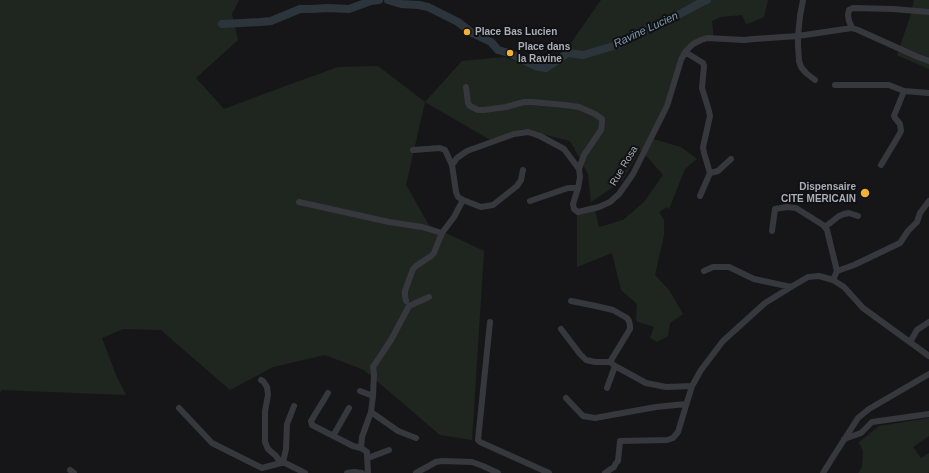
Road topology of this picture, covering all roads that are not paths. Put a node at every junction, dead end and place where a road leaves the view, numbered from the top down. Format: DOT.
graph roads {
  1 [pos="803,0"];
  2 [pos="929,12"];
  3 [pos="852,28"];
  4 [pos="798,36"];
  5 [pos="685,52"];
  6 [pos="929,61"];
  7 [pos="814,80"];
  8 [pos="835,85"];
  9 [pos="466,87"];
  10 [pos="904,91"];
  11 [pos="929,93"];
  12 [pos="412,150"];
  13 [pos="731,159"];
  14 [pos="881,164"];
  15 [pos="452,165"];
  16 [pos="579,169"];
  17 [pos="523,170"];
  18 [pos="710,173"];
  19 [pos="578,188"];
  20 [pos="700,196"];
  21 [pos="463,200"];
  22 [pos="530,201"];
  23 [pos="929,201"];
  24 [pos="299,202"];
  25 [pos="858,216"];
  26 [pos="825,227"];
  27 [pos="772,231"];
  28 [pos="442,233"];
  29 [pos="704,271"];
  30 [pos="837,271"];
  31 [pos="833,280"];
  32 [pos="791,287"];
  33 [pos="429,298"];
  34 [pos="406,300"];
  35 [pos="571,301"];
  36 [pos="490,322"];
  37 [pos="929,322"];
  38 [pos="561,329"];
  39 [pos="910,342"];
  40 [pos="929,355"];
  41 [pos="613,364"];
  42 [pos="929,374"];
  43 [pos="261,380"];
  44 [pos="692,386"];
  45 [pos="607,388"];
  46 [pos="360,390"];
  47 [pos="328,393"];
  48 [pos="373,396"];
  49 [pos="566,398"];
  50 [pos="686,404"];
  51 [pos="294,406"];
  52 [pos="179,408"];
  53 [pos="348,408"];
  54 [pos="371,412"];
  55 [pos="929,414"];
  56 [pos="333,436"];
  57 [pos="416,438"];
  58 [pos="844,439"];
  59 [pos="361,448"];
  60 [pos="389,450"];
  61 [pos="368,458"];
  62 [pos="282,463"];
  63 [pos="305,473"];
  64 [pos="347,473"];
  65 [pos="362,473"];
  66 [pos="368,473"];
  67 [pos="416,473"];
  68 [pos="498,473"];
  69 [pos="549,473"];
  70 [pos="605,473"];
  71 [pos="823,473"];
  1 -- 4 [label="street"];
  2 -- 3 [label="street"];
  3 -- 4 [label="street"];
  3 -- 6 [label="street"];
  4 -- 5 [label="street"];
  4 -- 7 [label="street"];
  5 -- 18 [label="street"];
  5 -- 19 [label="street, Rue Rosa"];
  8 -- 10 [label="street"];
  9 -- 16 [label="street"];
  10 -- 11 [label="street"];
  10 -- 14 [label="street"];
  12 -- 15 [label="street"];
  13 -- 18 [label="street"];
  15 -- 16 [label="street"];
  15 -- 21 [label="street"];
  16 -- 19 [label="street, Rue Rosa"];
  17 -- 21 [label="street"];
  18 -- 20 [label="street"];
  19 -- 22 [label="street"];
  21 -- 28 [label="street"];
  23 -- 30 [label="street"];
  24 -- 28 [label="street"];
  25 -- 26 [label="street"];
  26 -- 27 [label="street"];
  26 -- 30 [label="street"];
  28 -- 34 [label="street"];
  29 -- 32 [label="street"];
  30 -- 31 [label="street"];
  31 -- 32 [label="street"];
  31 -- 39 [label="street"];
  32 -- 44 [label="street"];
  33 -- 48 [label="street"];
  35 -- 41 [label="street"];
  36 -- 69 [label="street"];
  37 -- 39 [label="street"];
  38 -- 41 [label="street"];
  39 -- 40 [label="street"];
  41 -- 44 [label="street"];
  41 -- 45 [label="street"];
  42 -- 58 [label="street"];
  43 -- 62 [label="street"];
  44 -- 50 [label="street"];
  46 -- 48 [label="street"];
  47 -- 56 [label="street"];
  48 -- 54 [label="street"];
  49 -- 50 [label="street"];
  50 -- 70 [label="street"];
  51 -- 62 [label="street"];
  52 -- 62 [label="street"];
  53 -- 56 [label="street"];
  54 -- 57 [label="street"];
  54 -- 59 [label="street"];
  55 -- 58 [label="street"];
  56 -- 59 [label="street"];
  58 -- 71 [label="street"];
  59 -- 61 [label="street"];
  60 -- 61 [label="street"];
  61 -- 66 [label="street"];
  62 -- 63 [label="street"];
  64 -- 65 [label="street"];
  67 -- 68 [label="street"];
}
